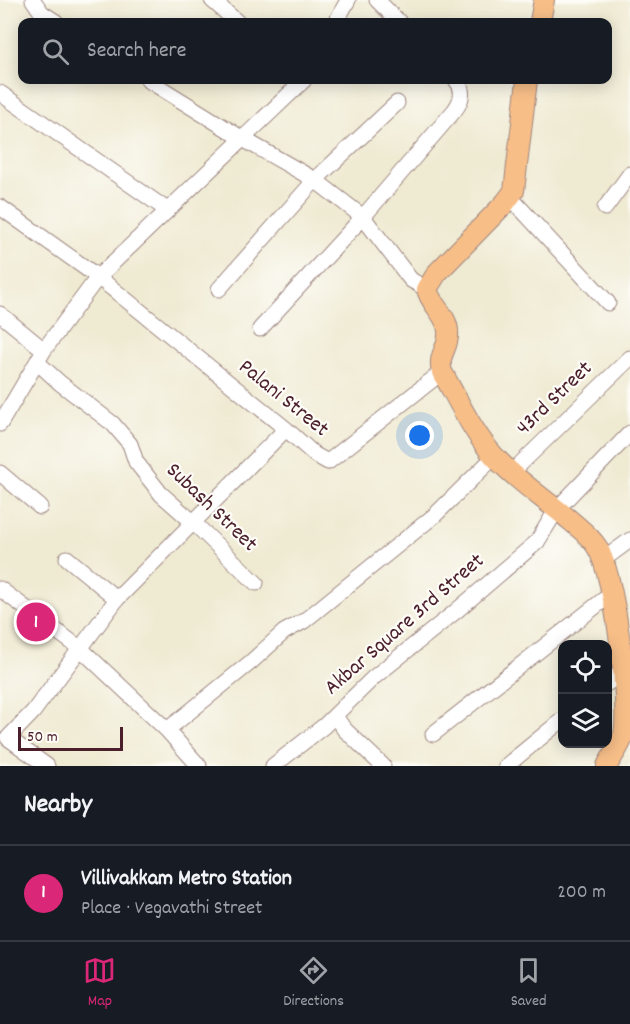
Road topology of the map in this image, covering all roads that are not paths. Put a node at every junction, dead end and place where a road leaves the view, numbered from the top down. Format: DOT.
graph roads {
  1 [pos="33,0"];
  2 [pos="212,0"];
  3 [pos="348,0"];
  4 [pos="377,0"];
  5 [pos="544,0"];
  6 [pos="50,18"];
  7 [pos="232,18"];
  8 [pos="338,18"];
  9 [pos="395,18"];
  10 [pos="541,18"];
  11 [pos="154,84"];
  12 [pos="299,84"];
  13 [pos="458,84"];
  14 [pos="527,84"];
  15 [pos="0,93"];
  16 [pos="397,103"];
  17 [pos="243,139"];
  18 [pos="630,174"];
  19 [pos="315,180"];
  20 [pos="510,197"];
  21 [pos="0,207"];
  22 [pos="605,208"];
  23 [pos="167,210"];
  24 [pos="363,217"];
  25 [pos="98,277"];
  26 [pos="427,289"];
  27 [pos="219,290"];
  28 [pos="608,303"];
  29 [pos="0,314"];
  30 [pos="260,329"];
  31 [pos="41,356"];
  32 [pos="630,358"];
  33 [pos="442,372"];
  34 [pos="0,424"];
  35 [pos="286,429"];
  36 [pos="630,433"];
  37 [pos="495,456"];
  38 [pos="512,472"];
  39 [pos="0,473"];
  40 [pos="40,507"];
  41 [pos="557,509"];
  42 [pos="194,523"];
  43 [pos="630,540"];
  44 [pos="67,558"];
  45 [pos="603,560"];
  46 [pos="256,583"];
  47 [pos="0,589"];
  48 [pos="611,594"];
  49 [pos="117,599"];
  50 [pos="81,649"];
  51 [pos="627,667"];
  52 [pos="612,680"];
  53 [pos="335,716"];
  54 [pos="558,723"];
  55 [pos="167,730"];
  56 [pos="4,734"];
  57 [pos="433,734"];
  58 [pos="47,766"];
  59 [pos="199,766"];
  60 [pos="273,766"];
  61 [pos="383,766"];
  62 [pos="506,766"];
  63 [pos="607,766"];
  1 -- 6 [label="street"];
  2 -- 7 [label="street"];
  3 -- 8 [label="street"];
  4 -- 9 [label="street"];
  5 -- 10 [label="main road"];
  11 -- 17 [label="street"];
  12 -- 17 [label="street"];
  13 -- 24 [label="street"];
  14 -- 20 [label="main road"];
  15 -- 23 [label="street"];
  16 -- 19 [label="street"];
  17 -- 19 [label="street"];
  17 -- 23 [label="street"];
  18 -- 22 [label="street"];
  19 -- 24 [label="street"];
  19 -- 27 [label="street"];
  20 -- 26 [label="main road"];
  20 -- 28 [label="street"];
  21 -- 25 [label="street, Palani Street"];
  23 -- 25 [label="street"];
  24 -- 26 [label="street"];
  24 -- 30 [label="street"];
  25 -- 31 [label="street"];
  25 -- 35 [label="street, Palani Street"];
  26 -- 33 [label="main road"];
  29 -- 31 [label="street, Subash Street"];
  31 -- 34 [label="street"];
  31 -- 42 [label="street, Subash Street"];
  32 -- 38 [label="street, 43rd Street"];
  33 -- 35 [label="street, Palani Street"];
  33 -- 37 [label="main road"];
  35 -- 42 [label="street"];
  36 -- 41 [label="street, Akbar Square 3rd Street"];
  37 -- 38 [label="main road"];
  37 -- 55 [label="street"];
  38 -- 41 [label="main road"];
  39 -- 40 [label="street"];
  41 -- 45 [label="main road"];
  41 -- 53 [label="street, Akbar Square 3rd Street"];
  42 -- 46 [label="street, Subash Street"];
  42 -- 49 [label="street"];
  43 -- 45 [label="street"];
  44 -- 49 [label="street"];
  45 -- 48 [label="main road"];
  47 -- 50 [label="street"];
  48 -- 51 [label="main road"];
  48 -- 57 [label="street"];
  49 -- 50 [label="street"];
  50 -- 55 [label="street"];
  50 -- 56 [label="street"];
  51 -- 52 [label="street"];
  51 -- 63 [label="main road"];
  53 -- 60 [label="street, Akbar Square 3rd Street"];
  53 -- 61 [label="street"];
  54 -- 62 [label="street"];
  55 -- 59 [label="street"];
  56 -- 58 [label="street"];
}
